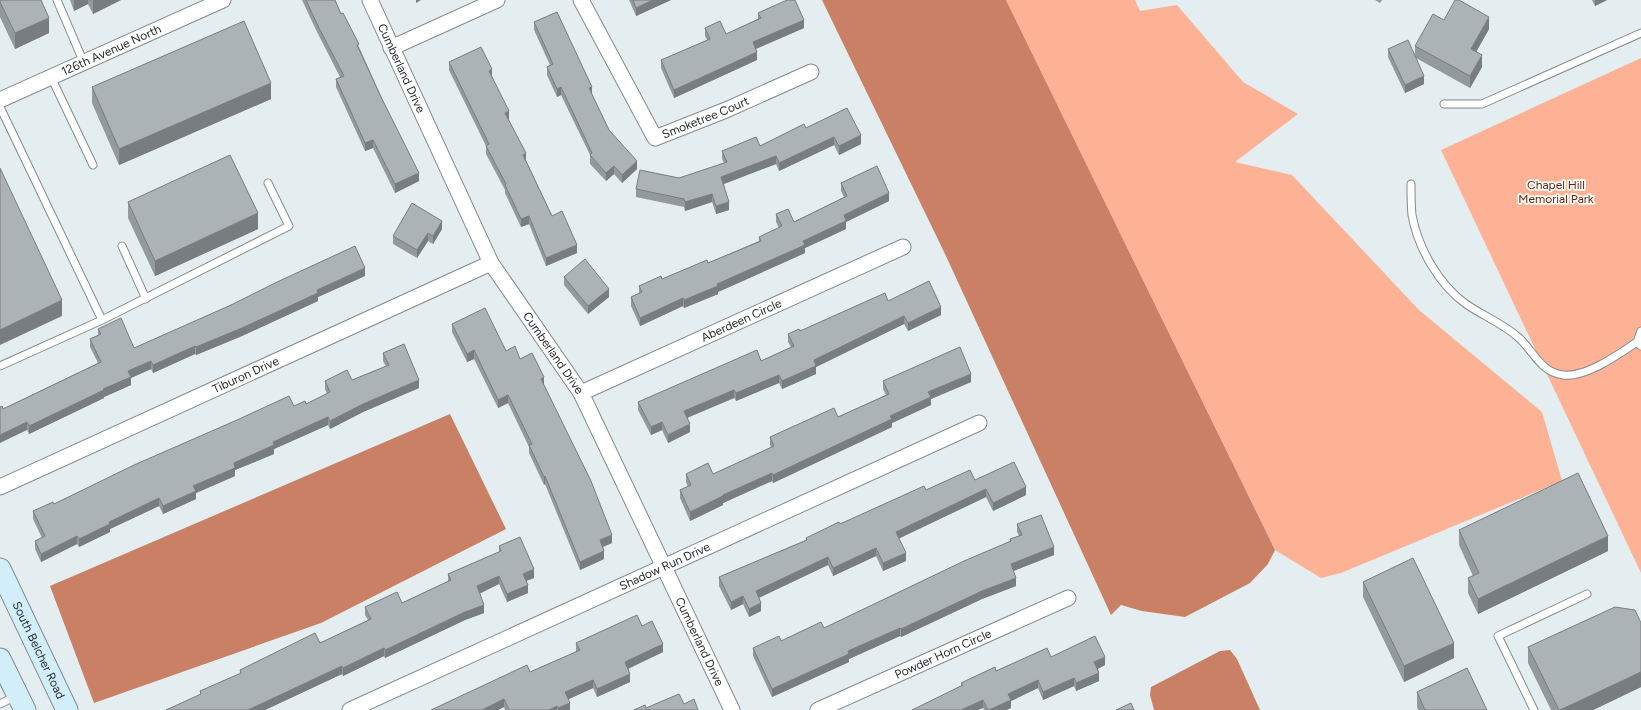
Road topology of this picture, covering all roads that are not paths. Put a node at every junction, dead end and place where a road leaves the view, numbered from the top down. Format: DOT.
graph roads {
  1 [pos="57,0"];
  2 [pos="223,0"];
  3 [pos="370,0"];
  4 [pos="497,0"];
  5 [pos="581,0"];
  6 [pos="1641,33"];
  7 [pos="391,48"];
  8 [pos="84,63"];
  9 [pos="811,72"];
  10 [pos="51,78"];
  11 [pos="0,100"];
  12 [pos="1444,104"];
  13 [pos="0,107"];
  14 [pos="93,165"];
  15 [pos="268,183"];
  16 [pos="1411,184"];
  17 [pos="122,246"];
  18 [pos="903,247"];
  19 [pos="491,263"];
  20 [pos="146,299"];
  21 [pos="102,320"];
  22 [pos="1641,331"];
  23 [pos="1639,344"];
  24 [pos="0,366"];
  25 [pos="581,394"];
  26 [pos="979,423"];
  27 [pos="0,486"];
  28 [pos="663,568"];
  29 [pos="0,569"];
  30 [pos="1587,594"];
  31 [pos="1068,598"];
  32 [pos="0,658"];
  33 [pos="14,703"];
  34 [pos="67,710"];
  35 [pos="350,710"];
  36 [pos="732,710"];
  37 [pos="818,710"];
  38 [pos="1534,710"];
  1 -- 8 [label="lane"];
  2 -- 8 [label="street, 126th Avenue North"];
  3 -- 7 [label="street, Cumberland Drive"];
  4 -- 7 [label="street"];
  5 -- 9 [label="street, Smoketree Court"];
  6 -- 12 [label="lane"];
  7 -- 19 [label="street, Cumberland Drive"];
  8 -- 10 [label="street, 126th Avenue North"];
  10 -- 11 [label="street, 126th Avenue North"];
  10 -- 14 [label="lane"];
  13 -- 21 [label="lane"];
  15 -- 20 [label="lane"];
  16 -- 23 [label="lane"];
  17 -- 20 [label="lane"];
  18 -- 25 [label="street, Aberdeen Circle"];
  19 -- 25 [label="street, Cumberland Drive"];
  19 -- 27 [label="street, Tiburon Drive"];
  20 -- 21 [label="lane"];
  21 -- 24 [label="lane"];
  22 -- 23 [label="lane"];
  25 -- 28 [label="street, Cumberland Drive"];
  26 -- 28 [label="street, Shadow Run Drive"];
  28 -- 35 [label="street, Shadow Run Drive"];
  28 -- 36 [label="street, Cumberland Drive"];
  29 -- 34 [label="main road, South Belcher Road"];
  30 -- 38 [label="lane"];
  31 -- 37 [label="street, Powder Horn Circle"];
  32 -- 33 [label="main road"];
}
